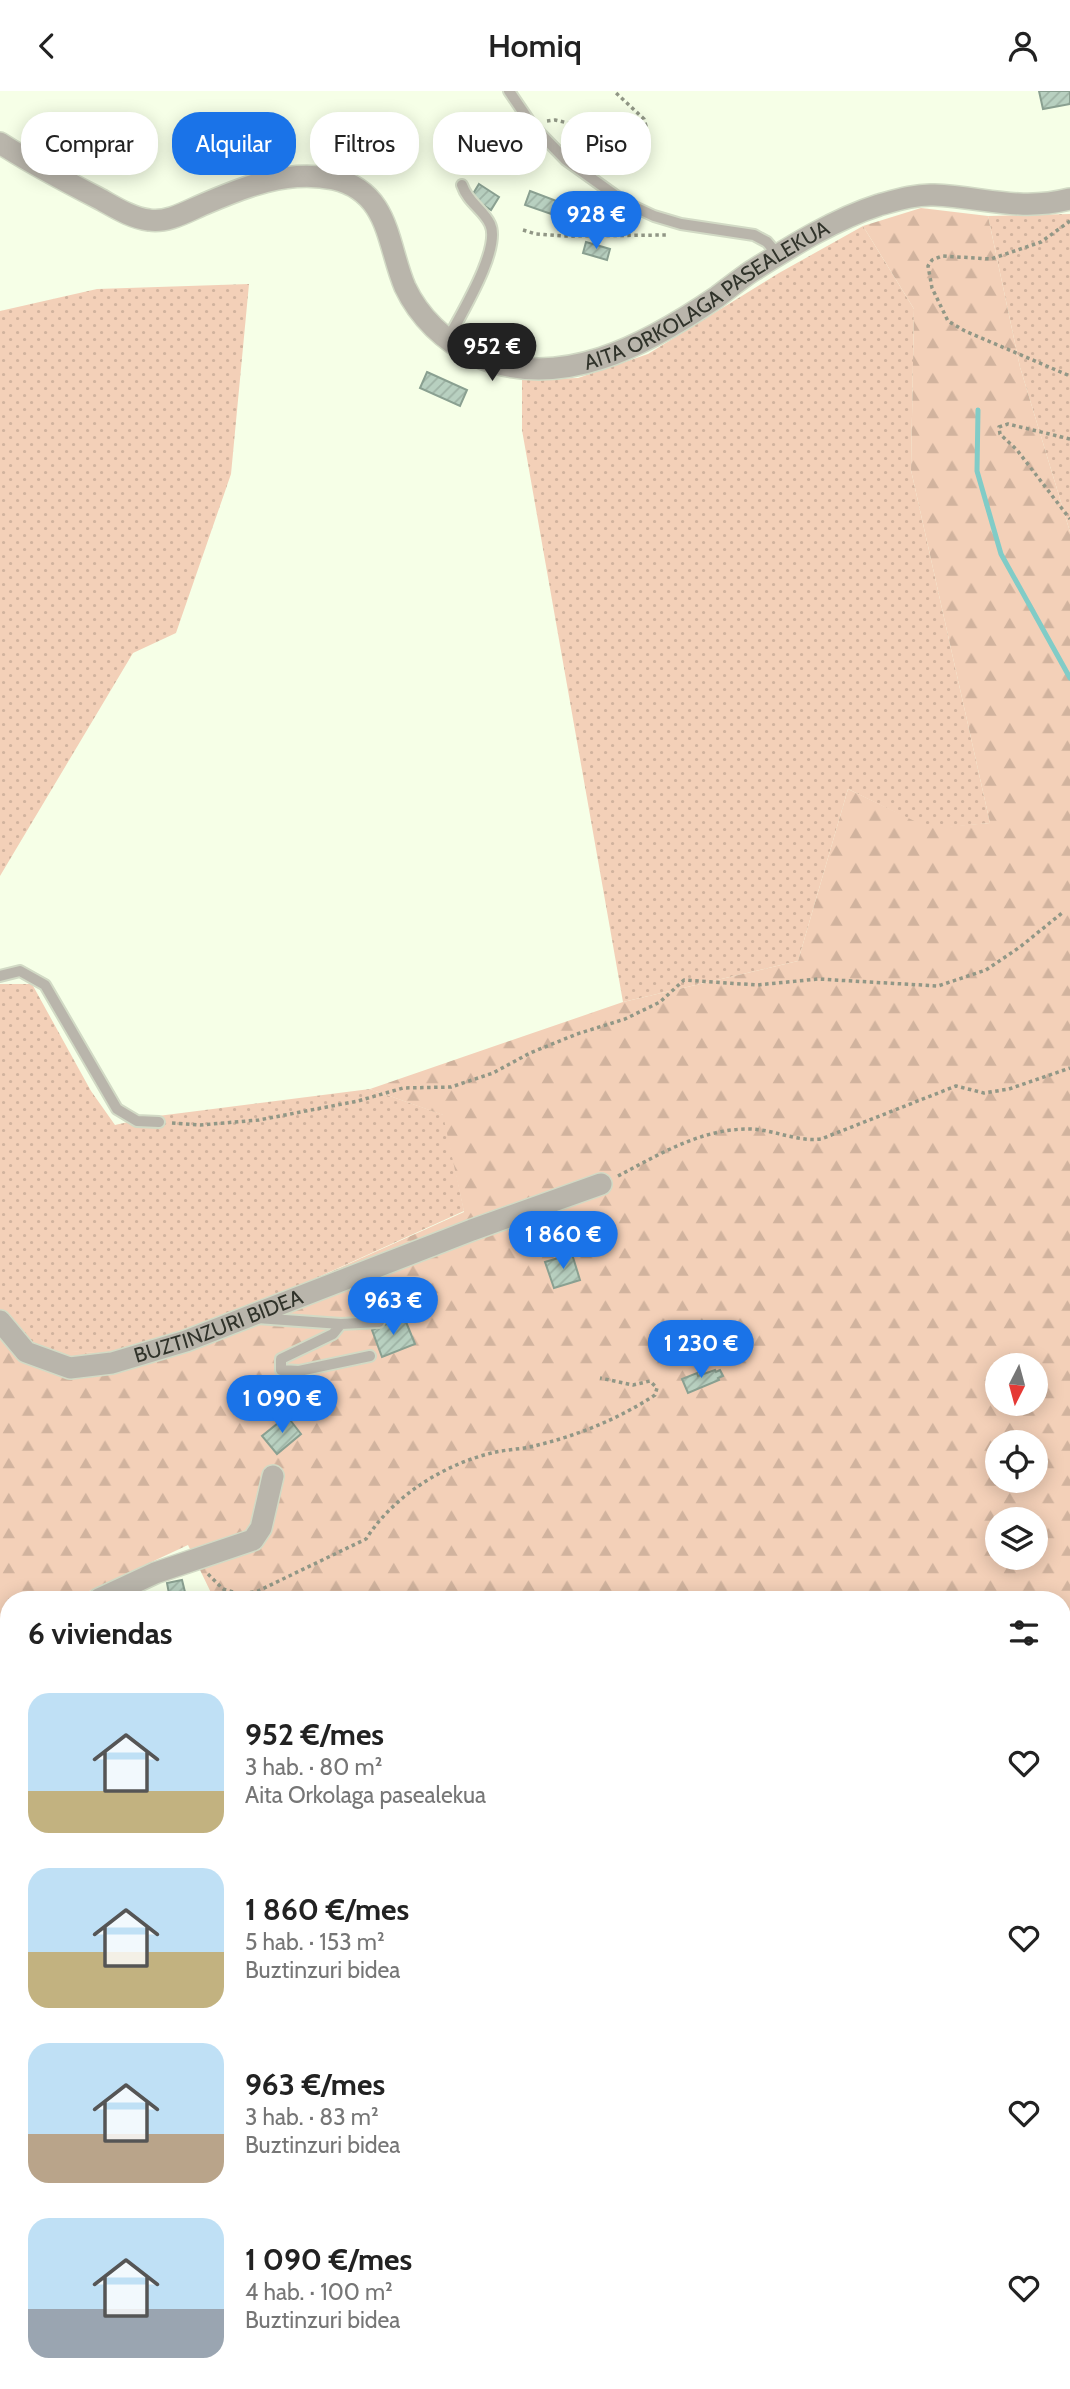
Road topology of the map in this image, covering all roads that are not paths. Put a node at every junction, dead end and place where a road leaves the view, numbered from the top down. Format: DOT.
graph roads {
  1 [pos="509,91"];
  2 [pos="0,143"];
  3 [pos="462,184"];
  4 [pos="1070,199"];
  5 [pos="778,255"];
  6 [pos="447,341"];
  7 [pos="0,976"];
  8 [pos="159,1122"];
  9 [pos="601,1184"];
  10 [pos="247,1317"];
  11 [pos="0,1321"];
  12 [pos="379,1322"];
  13 [pos="341,1324"];
  14 [pos="370,1356"];
  15 [pos="273,1476"];
  16 [pos="116,1591"];
  1 -- 5 [label="lane"];
  2 -- 6 [label="street, AITA ORKOLAGA PASEALEKUA"];
  3 -- 6 [label="lane"];
  4 -- 5 [label="street, AITA ORKOLAGA PASEALEKUA"];
  5 -- 6 [label="street, AITA ORKOLAGA PASEALEKUA"];
  7 -- 8 [label="lane"];
  9 -- 10 [label="street, BUZTINZURI BIDEA"];
  10 -- 11 [label="street, BUZTINZURI BIDEA"];
  10 -- 13 [label="lane"];
  12 -- 13 [label="lane"];
  13 -- 14 [label="lane"];
  15 -- 16 [label="street"];
}
